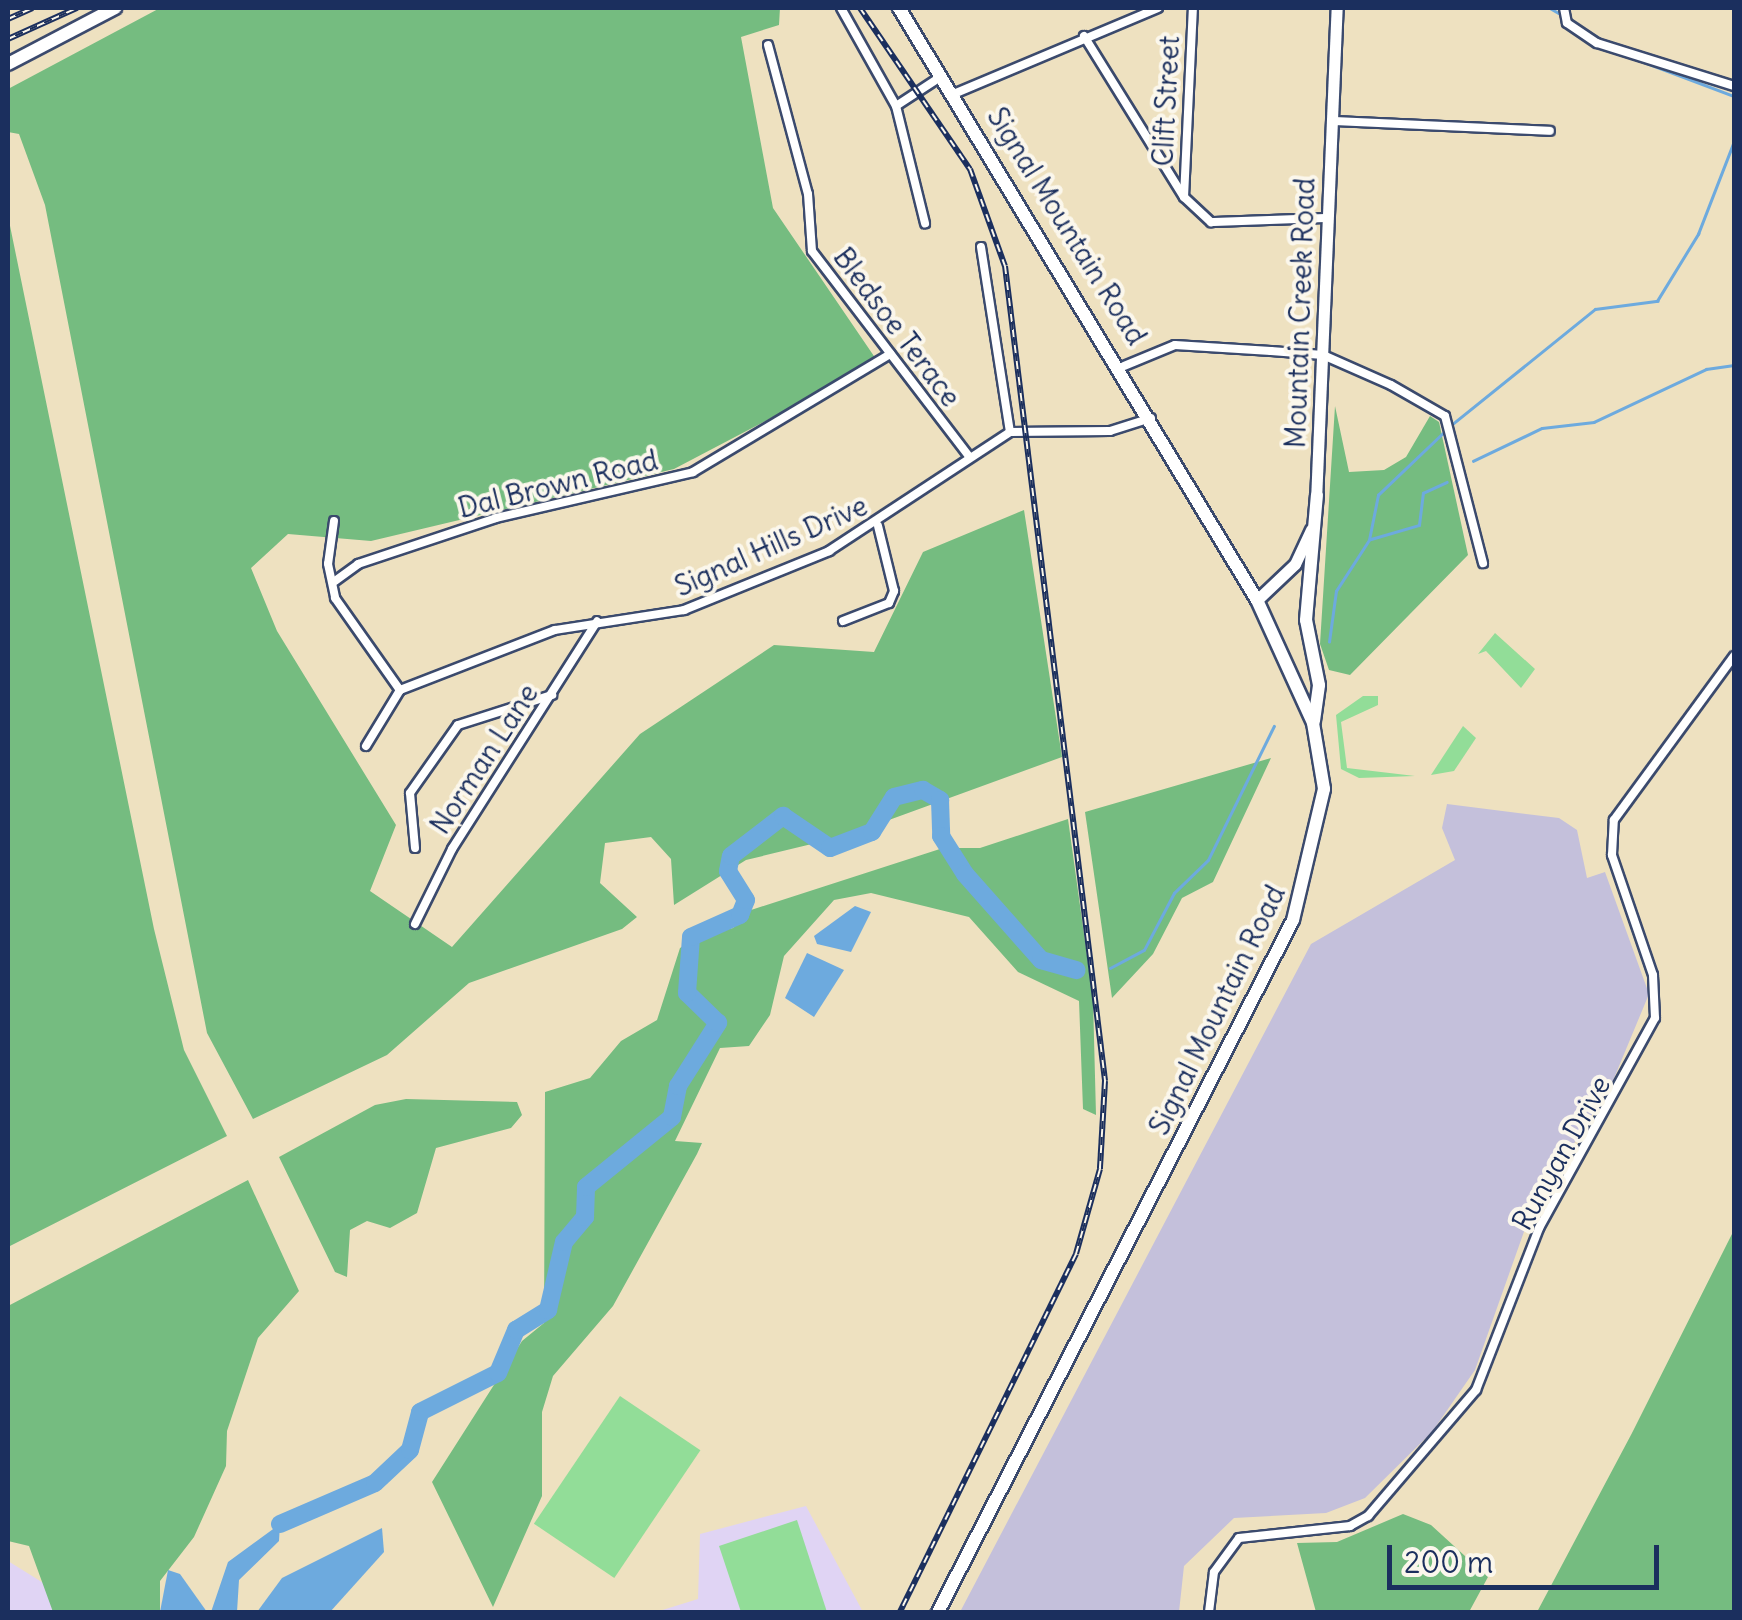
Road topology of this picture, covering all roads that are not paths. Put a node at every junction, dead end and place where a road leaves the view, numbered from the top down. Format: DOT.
graph roads {
  1 [pos="115,8"];
  2 [pos="842,8"];
  3 [pos="898,8"];
  4 [pos="1158,8"];
  5 [pos="1192,8"];
  6 [pos="1337,8"];
  7 [pos="1564,8"];
  8 [pos="1084,36"];
  9 [pos="768,44"];
  10 [pos="8,64"];
  11 [pos="944,74"];
  12 [pos="1734,86"];
  13 [pos="956,93"];
  14 [pos="896,106"];
  15 [pos="1333,121"];
  16 [pos="1550,131"];
  17 [pos="1184,197"];
  18 [pos="1328,218"];
  19 [pos="925,223"];
  20 [pos="981,247"];
  21 [pos="890,354"];
  22 [pos="1322,355"];
  23 [pos="1124,366"];
  24 [pos="1154,417"];
  25 [pos="1010,432"];
  26 [pos="968,455"];
  27 [pos="1317,495"];
  28 [pos="334,521"];
  29 [pos="878,526"];
  30 [pos="1482,563"];
  31 [pos="334,581"];
  32 [pos="1257,600"];
  33 [pos="844,620"];
  34 [pos="597,621"];
  35 [pos="1734,656"];
  36 [pos="400,690"];
  37 [pos="552,695"];
  38 [pos="1314,723"];
  39 [pos="366,746"];
  40 [pos="414,848"];
  41 [pos="416,924"];
  42 [pos="938,1612"];
  43 [pos="1209,1612"];
  1 -- 10 [label="main road"];
  2 -- 14 [label="street"];
  3 -- 11 [label="main road, Signal Mountain Road"];
  4 -- 8 [label="street"];
  5 -- 17 [label="street, Clift Street"];
  6 -- 15 [label="main road, Mountain Creek Road"];
  7 -- 12 [label="street"];
  8 -- 13 [label="street"];
  8 -- 17 [label="street"];
  9 -- 21 [label="street, Bledsoe Terace"];
  11 -- 13 [label="main road, Signal Mountain Road"];
  11 -- 14 [label="street"];
  13 -- 23 [label="main road, Signal Mountain Road"];
  14 -- 19 [label="street"];
  15 -- 16 [label="street"];
  15 -- 18 [label="main road, Mountain Creek Road"];
  17 -- 18 [label="street"];
  18 -- 22 [label="main road, Mountain Creek Road"];
  20 -- 25 [label="street"];
  21 -- 26 [label="street, Bledsoe Terace"];
  21 -- 31 [label="street, Dal Brown Road"];
  22 -- 23 [label="street"];
  22 -- 27 [label="main road, Mountain Creek Road"];
  22 -- 30 [label="street"];
  23 -- 24 [label="main road, Signal Mountain Road"];
  24 -- 25 [label="street, Signal Hills Drive"];
  24 -- 32 [label="main road, Signal Mountain Road"];
  25 -- 26 [label="street, Signal Hills Drive"];
  26 -- 29 [label="street, Signal Hills Drive"];
  27 -- 32 [label="main road, Mountain Creek Road"];
  27 -- 38 [label="main road"];
  28 -- 31 [label="street"];
  29 -- 33 [label="street"];
  29 -- 34 [label="street, Signal Hills Drive"];
  31 -- 36 [label="street"];
  32 -- 38 [label="main road, Signal Mountain Road"];
  34 -- 36 [label="street, Signal Hills Drive"];
  34 -- 37 [label="street, Norman Lane"];
  35 -- 43 [label="street, Runyan Drive"];
  36 -- 39 [label="street"];
  37 -- 40 [label="street"];
  37 -- 41 [label="street, Norman Lane"];
  38 -- 42 [label="main road, Signal Mountain Road"];
}
